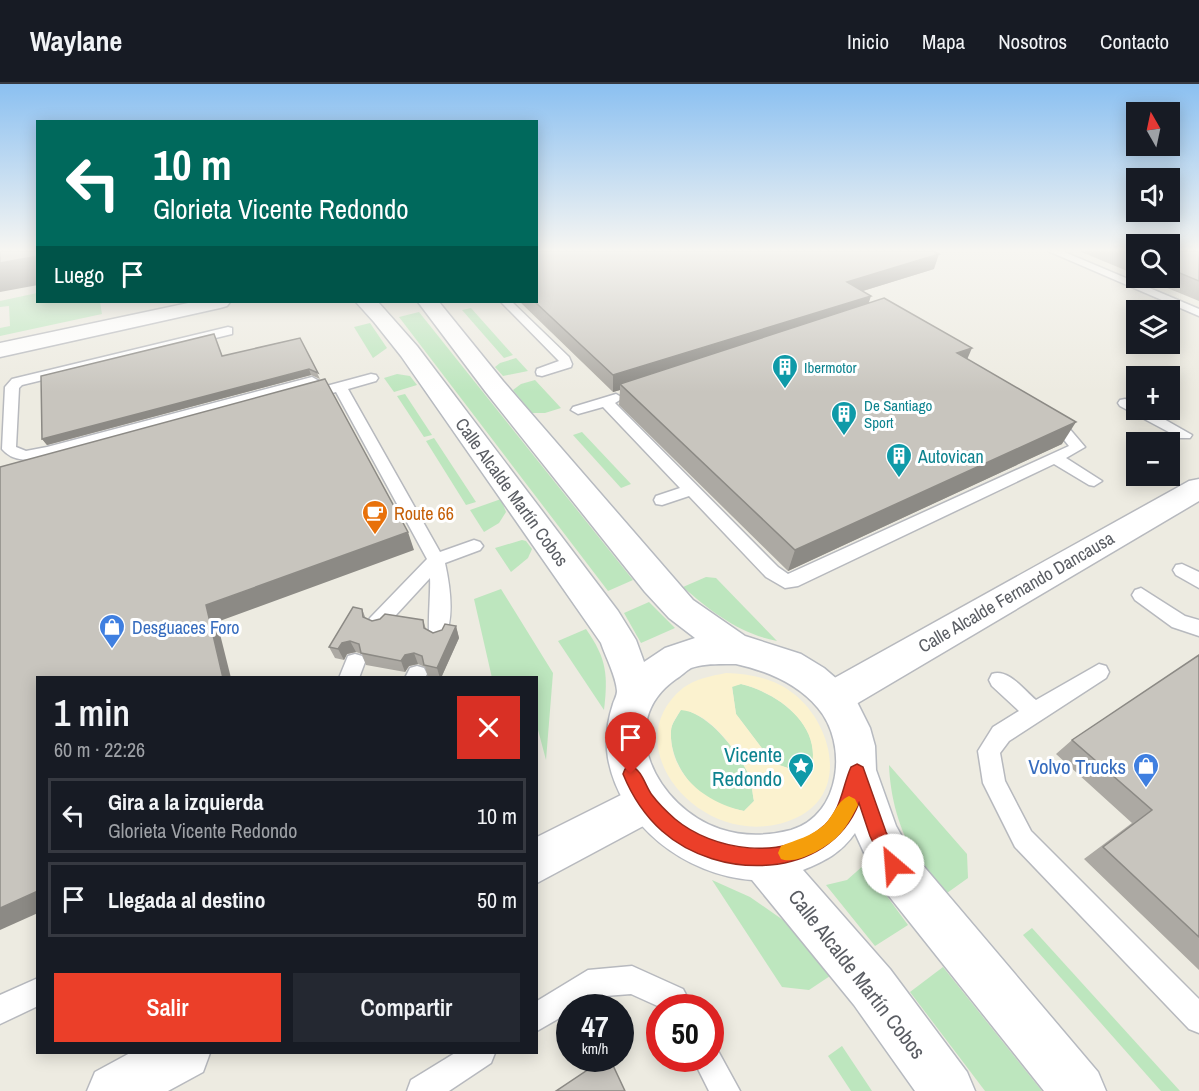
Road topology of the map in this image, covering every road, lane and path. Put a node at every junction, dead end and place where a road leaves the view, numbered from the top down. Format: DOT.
graph roads {
  1 [pos="1164,298"];
  2 [pos="210,303"];
  3 [pos="367,303"];
  4 [pos="429,303"];
  5 [pos="508,303"];
  6 [pos="151,309"];
  7 [pos="1199,313"];
  8 [pos="228,331"];
  9 [pos="0,350"];
  10 [pos="13,369"];
  11 [pos="542,372"];
  12 [pos="371,378"];
  13 [pos="312,381"];
  14 [pos="12,387"];
  15 [pos="340,387"];
  16 [pos="628,394"];
  17 [pos="606,402"];
  18 [pos="1125,403"];
  19 [pos="578,410"];
  20 [pos="1064,430"];
  21 [pos="1185,435"];
  22 [pos="113,450"];
  23 [pos="1055,458"];
  24 [pos="1094,481"];
  25 [pos="1199,488"];
  26 [pos="692,489"];
  27 [pos="662,500"];
  28 [pos="474,546"];
  29 [pos="436,560"];
  30 [pos="1182,570"];
  31 [pos="1199,581"];
  32 [pos="1141,595"];
  33 [pos="377,623"];
  34 [pos="1199,628"];
  35 [pos="437,634"];
  36 [pos="736,649"];
  37 [pos="1099,672"];
  38 [pos="999,680"];
  39 [pos="637,695"];
  40 [pos="833,698"];
  41 [pos="1035,712"];
  42 [pos="857,772"];
  43 [pos="646,802"];
  44 [pos="763,858"];
  45 [pos="538,860"];
  46 [pos="36,992"];
  47 [pos="663,994"];
  48 [pos="0,1010"];
  49 [pos="538,1016"];
  50 [pos="1199,1019"];
  51 [pos="182,1054"];
  52 [pos="479,1054"];
  53 [pos="714,1072"];
  54 [pos="114,1091"];
  55 [pos="422,1091"];
  56 [pos="725,1091"];
  57 [pos="948,1091"];
  58 [pos="1079,1091"];
  1 -- 7 [label="lane"];
  2 -- 6 [label="main road"];
  3 -- 39 [label="main road, Calle Alcalde Martín Cobos"];
  4 -- 36 [label="main road"];
  5 -- 11 [label="lane"];
  6 -- 9 [label="main road"];
  8 -- 14 [label="lane"];
  10 -- 14 [label="lane"];
  12 -- 15 [label="lane"];
  13 -- 14 [label="lane"];
  15 -- 22 [label="lane"];
  15 -- 29 [label="lane"];
  16 -- 17 [label="lane"];
  17 -- 19 [label="lane"];
  17 -- 26 [label="lane"];
  18 -- 21 [label="lane"];
  20 -- 23 [label="lane"];
  23 -- 24 [label="lane"];
  23 -- 26 [label="lane"];
  25 -- 40 [label="main road, Calle Alcalde Fernando Dancausa"];
  26 -- 27 [label="lane"];
  28 -- 29 [label="lane"];
  29 -- 33 [label="lane"];
  29 -- 35 [label="lane"];
  30 -- 31 [label="lane"];
  32 -- 34 [label="lane"];
  36 -- 39 [label="main road"];
  36 -- 40 [label="main road"];
  37 -- 41 [label="lane"];
  38 -- 41 [label="lane"];
  39 -- 43 [label="main road"];
  40 -- 42 [label="main road"];
  41 -- 50 [label="lane"];
  42 -- 44 [label="main road"];
  42 -- 58 [label="main road"];
  43 -- 44 [label="main road"];
  43 -- 45 [label="main road"];
  44 -- 57 [label="main road, Calle Alcalde Martín Cobos"];
  46 -- 48 [label="lane"];
  47 -- 49 [label="lane"];
  51 -- 54 [label="main road"];
  52 -- 55 [label="lane"];
  53 -- 56 [label="lane"];
}
